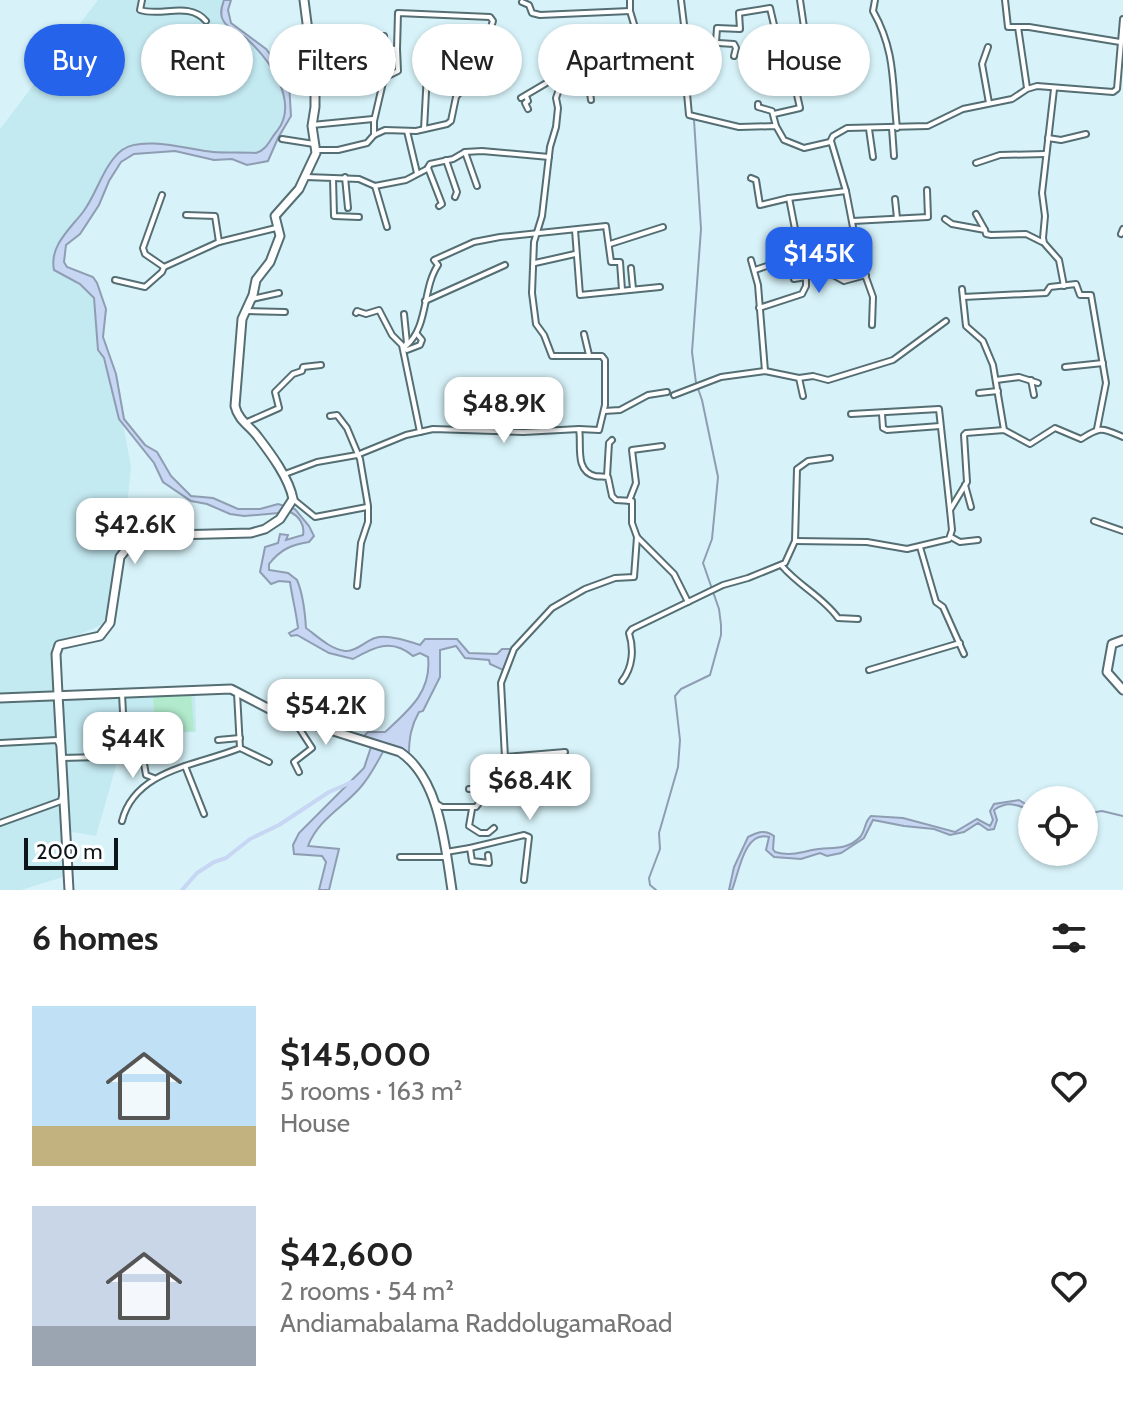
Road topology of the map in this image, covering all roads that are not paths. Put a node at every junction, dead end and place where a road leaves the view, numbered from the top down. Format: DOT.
graph roads {
  1 [pos="142,0"];
  2 [pos="304,0"];
  3 [pos="630,0"];
  4 [pos="681,0"];
  5 [pos="800,0"];
  6 [pos="875,0"];
  7 [pos="1005,0"];
  8 [pos="522,2"];
  9 [pos="630,11"];
  10 [pos="597,13"];
  11 [pos="598,20"];
  12 [pos="206,21"];
  13 [pos="1123,22"];
  14 [pos="307,24"];
  15 [pos="492,24"];
  16 [pos="634,24"];
  17 [pos="684,24"];
  18 [pos="740,24"];
  19 [pos="774,24"];
  20 [pos="804,24"];
  21 [pos="1018,27"];
  22 [pos="1120,42"];
  23 [pos="722,43"];
  24 [pos="988,47"];
  25 [pos="397,49"];
  26 [pos="734,56"];
  27 [pos="538,88"];
  28 [pos="1027,89"];
  29 [pos="1054,89"];
  30 [pos="1116,90"];
  31 [pos="1123,92"];
  32 [pos="315,96"];
  33 [pos="426,96"];
  34 [pos="457,96"];
  35 [pos="557,96"];
  36 [pos="591,96"];
  37 [pos="687,96"];
  38 [pos="797,96"];
  39 [pos="591,100"];
  40 [pos="989,103"];
  41 [pos="758,104"];
  42 [pos="528,109"];
  43 [pos="774,114"];
  44 [pos="374,119"];
  45 [pos="312,125"];
  46 [pos="779,128"];
  47 [pos="894,128"];
  48 [pos="424,129"];
  49 [pos="869,129"];
  50 [pos="407,131"];
  51 [pos="1086,134"];
  52 [pos="374,135"];
  53 [pos="1048,138"];
  54 [pos="282,139"];
  55 [pos="831,141"];
  56 [pos="316,148"];
  57 [pos="465,152"];
  58 [pos="1046,154"];
  59 [pos="894,156"];
  60 [pos="549,157"];
  61 [pos="873,157"];
  62 [pos="446,160"];
  63 [pos="976,163"];
  64 [pos="428,168"];
  65 [pos="417,173"];
  66 [pos="306,177"];
  67 [pos="345,177"];
  68 [pos="333,178"];
  69 [pos="751,178"];
  70 [pos="375,186"];
  71 [pos="477,186"];
  72 [pos="927,190"];
  73 [pos="846,191"];
  74 [pos="162,195"];
  75 [pos="455,197"];
  76 [pos="789,198"];
  77 [pos="895,199"];
  78 [pos="439,206"];
  79 [pos="348,208"];
  80 [pos="976,214"];
  81 [pos="186,215"];
  82 [pos="359,217"];
  83 [pos="897,218"];
  84 [pos="945,219"];
  85 [pos="853,221"];
  86 [pos="279,227"];
  87 [pos="387,227"];
  88 [pos="663,227"];
  89 [pos="795,229"];
  90 [pos="575,230"];
  91 [pos="985,230"];
  92 [pos="537,234"];
  93 [pos="219,242"];
  94 [pos="1044,243"];
  95 [pos="610,244"];
  96 [pos="576,253"];
  97 [pos="796,256"];
  98 [pos="751,260"];
  99 [pos="535,263"];
  100 [pos="505,265"];
  101 [pos="164,267"];
  102 [pos="631,268"];
  103 [pos="755,270"];
  104 [pos="787,272"];
  105 [pos="866,275"];
  106 [pos="806,277"];
  107 [pos="115,280"];
  108 [pos="1064,286"];
  109 [pos="660,287"];
  110 [pos="633,289"];
  111 [pos="962,289"];
  112 [pos="622,290"];
  113 [pos="279,293"];
  114 [pos="963,297"];
  115 [pos="250,300"];
  116 [pos="425,301"];
  117 [pos="759,308"];
  118 [pos="243,311"];
  119 [pos="285,312"];
  120 [pos="356,313"];
  121 [pos="404,314"];
  122 [pos="946,321"];
  123 [pos="872,325"];
  124 [pos="418,327"];
  125 [pos="584,334"];
  126 [pos="405,347"];
  127 [pos="589,355"];
  128 [pos="1103,363"];
  129 [pos="321,365"];
  130 [pos="1065,367"];
  131 [pos="765,371"];
  132 [pos="799,378"];
  133 [pos="996,380"];
  134 [pos="1031,380"];
  135 [pos="1038,383"];
  136 [pos="998,391"];
  137 [pos="667,392"];
  138 [pos="979,393"];
  139 [pos="674,395"];
  140 [pos="1034,395"];
  141 [pos="803,396"];
  142 [pos="604,411"];
  143 [pos="851,414"];
  144 [pos="882,414"];
  145 [pos="330,416"];
  146 [pos="245,423"];
  147 [pos="940,426"];
  148 [pos="579,429"];
  149 [pos="1097,429"];
  150 [pos="1004,430"];
  151 [pos="420,432"];
  152 [pos="1123,437"];
  153 [pos="612,440"];
  154 [pos="662,446"];
  155 [pos="357,455"];
  156 [pos="830,458"];
  157 [pos="283,475"];
  158 [pos="607,476"];
  159 [pos="965,485"];
  160 [pos="629,501"];
  161 [pos="292,502"];
  162 [pos="368,506"];
  163 [pos="971,507"];
  164 [pos="950,510"];
  165 [pos="1094,521"];
  166 [pos="1123,531"];
  167 [pos="637,537"];
  168 [pos="951,537"];
  169 [pos="978,540"];
  170 [pos="795,541"];
  171 [pos="920,546"];
  172 [pos="782,566"];
  173 [pos="357,586"];
  174 [pos="688,602"];
  175 [pos="858,619"];
  176 [pos="1123,640"];
  177 [pos="960,643"];
  178 [pos="964,654"];
  179 [pos="869,670"];
  180 [pos="622,681"];
  181 [pos="1123,690"];
  182 [pos="237,691"];
  183 [pos="122,692"];
  184 [pos="58,694"];
  185 [pos="331,697"];
  186 [pos="0,698"];
  187 [pos="371,698"];
  188 [pos="332,711"];
  189 [pos="300,721"];
  190 [pos="338,734"];
  191 [pos="240,738"];
  192 [pos="218,740"];
  193 [pos="0,743"];
  194 [pos="240,748"];
  195 [pos="565,752"];
  196 [pos="505,757"];
  197 [pos="62,758"];
  198 [pos="143,758"];
  199 [pos="269,762"];
  200 [pos="185,766"];
  201 [pos="299,772"];
  202 [pos="155,779"];
  203 [pos="493,788"];
  204 [pos="469,789"];
  205 [pos="437,804"];
  206 [pos="472,809"];
  207 [pos="204,814"];
  208 [pos="122,821"];
  209 [pos="0,823"];
  210 [pos="494,828"];
  211 [pos="470,848"];
  212 [pos="446,854"];
  213 [pos="488,855"];
  214 [pos="400,857"];
  215 [pos="524,880"];
  216 [pos="69,890"];
  217 [pos="452,890"];
  1 -- 12 [label="street"];
  2 -- 14 [label="street"];
  3 -- 9 [label="street"];
  4 -- 17 [label="street"];
  5 -- 20 [label="street"];
  6 -- 47 [label="street"];
  7 -- 21 [label="street"];
  8 -- 10 [label="street"];
  9 -- 10 [label="street"];
  9 -- 16 [label="street"];
  10 -- 11 [label="street"];
  13 -- 22 [label="street"];
  15 -- 25 [label="street"];
  18 -- 19 [label="street"];
  21 -- 22 [label="street"];
  21 -- 28 [label="street"];
  22 -- 30 [label="street"];
  23 -- 26 [label="street"];
  24 -- 40 [label="street"];
  25 -- 44 [label="street"];
  27 -- 42 [label="street"];
  28 -- 29 [label="street"];
  28 -- 40 [label="street"];
  29 -- 30 [label="street"];
  29 -- 53 [label="street"];
  30 -- 31 [label="street"];
  32 -- 45 [label="street"];
  33 -- 48 [label="street"];
  34 -- 48 [label="street"];
  35 -- 60 [label="street"];
  36 -- 39 [label="street"];
  37 -- 46 [label="street"];
  38 -- 43 [label="street"];
  40 -- 47 [label="street"];
  41 -- 43 [label="street"];
  43 -- 46 [label="street"];
  44 -- 45 [label="street"];
  44 -- 52 [label="street"];
  45 -- 56 [label="street"];
  46 -- 55 [label="street"];
  47 -- 49 [label="street"];
  47 -- 59 [label="street"];
  48 -- 50 [label="street"];
  49 -- 55 [label="street"];
  49 -- 61 [label="street"];
  50 -- 52 [label="street"];
  50 -- 65 [label="street"];
  51 -- 53 [label="street"];
  52 -- 56 [label="street"];
  53 -- 58 [label="street"];
  54 -- 56 [label="street"];
  55 -- 73 [label="street"];
  56 -- 66 [label="street"];
  57 -- 60 [label="street"];
  57 -- 62 [label="street"];
  57 -- 71 [label="street"];
  58 -- 63 [label="street"];
  58 -- 94 [label="street"];
  60 -- 92 [label="street"];
  62 -- 64 [label="street"];
  62 -- 75 [label="street"];
  64 -- 65 [label="street"];
  64 -- 78 [label="street"];
  65 -- 70 [label="street"];
  66 -- 68 [label="street"];
  66 -- 86 [label="street"];
  67 -- 68 [label="street"];
  67 -- 70 [label="street"];
  67 -- 79 [label="street"];
  68 -- 82 [label="street"];
  69 -- 76 [label="street"];
  70 -- 87 [label="street"];
  72 -- 83 [label="street"];
  73 -- 76 [label="street"];
  73 -- 85 [label="street"];
  74 -- 101 [label="street"];
  76 -- 89 [label="street"];
  77 -- 83 [label="street"];
  80 -- 91 [label="street"];
  81 -- 93 [label="street"];
  83 -- 85 [label="street"];
  84 -- 91 [label="street"];
  85 -- 105 [label="street"];
  86 -- 93 [label="street"];
  86 -- 115 [label="street"];
  88 -- 95 [label="street"];
  90 -- 92 [label="street"];
  90 -- 95 [label="street"];
  90 -- 96 [label="street"];
  91 -- 94 [label="street"];
  92 -- 99 [label="street"];
  92 -- 116 [label="street"];
  93 -- 101 [label="street"];
  94 -- 108 [label="street"];
  95 -- 112 [label="street"];
  96 -- 99 [label="street"];
  96 -- 112 [label="street"];
  97 -- 103 [label="street"];
  98 -- 103 [label="street"];
  99 -- 127 [label="street"];
  100 -- 116 [label="street"];
  101 -- 107 [label="street"];
  102 -- 110 [label="street"];
  103 -- 117 [label="street"];
  104 -- 106 [label="street"];
  105 -- 106 [label="street"];
  105 -- 123 [label="street"];
  106 -- 117 [label="street"];
  108 -- 114 [label="street"];
  108 -- 128 [label="street"];
  109 -- 110 [label="street"];
  110 -- 112 [label="street"];
  111 -- 114 [label="street"];
  113 -- 115 [label="street"];
  114 -- 133 [label="street"];
  115 -- 118 [label="street"];
  116 -- 124 [label="street"];
  117 -- 131 [label="street"];
  118 -- 119 [label="street"];
  118 -- 146 [label="street"];
  120 -- 126 [label="street"];
  121 -- 126 [label="street"];
  122 -- 132 [label="street"];
  124 -- 126 [label="street"];
  124 -- 126 [label="street"];
  125 -- 127 [label="street"];
  126 -- 151 [label="street"];
  127 -- 142 [label="street"];
  128 -- 130 [label="street"];
  128 -- 149 [label="street"];
  129 -- 146 [label="street"];
  131 -- 132 [label="street"];
  131 -- 139 [label="street"];
  132 -- 141 [label="street"];
  133 -- 134 [label="street"];
  133 -- 136 [label="street"];
  134 -- 135 [label="street"];
  134 -- 140 [label="street"];
  136 -- 138 [label="street"];
  136 -- 150 [label="street"];
  137 -- 142 [label="street"];
  142 -- 148 [label="street"];
  143 -- 147 [label="street"];
  144 -- 147 [label="street"];
  145 -- 155 [label="street"];
  146 -- 157 [label="street"];
  147 -- 164 [label="street"];
  148 -- 151 [label="street"];
  148 -- 158 [label="street"];
  149 -- 150 [label="street"];
  149 -- 152 [label="street"];
  150 -- 159 [label="street"];
  151 -- 155 [label="street"];
  153 -- 158 [label="street"];
  154 -- 160 [label="street"];
  155 -- 157 [label="street"];
  155 -- 162 [label="street"];
  156 -- 170 [label="street"];
  157 -- 161 [label="street"];
  158 -- 160 [label="street"];
  159 -- 163 [label="street"];
  159 -- 164 [label="street"];
  160 -- 167 [label="street"];
  161 -- 162 [label="street"];
  161 -- 184 [label="street"];
  162 -- 173 [label="street"];
  164 -- 168 [label="street"];
  165 -- 166 [label="street"];
  167 -- 174 [label="street"];
  167 -- 196 [label="street"];
  168 -- 169 [label="street"];
  168 -- 171 [label="street"];
  170 -- 171 [label="street"];
  170 -- 172 [label="street"];
  171 -- 177 [label="street"];
  172 -- 174 [label="street"];
  172 -- 175 [label="street"];
  174 -- 180 [label="street"];
  176 -- 181 [label="street"];
  177 -- 178 [label="street"];
  177 -- 179 [label="street"];
  182 -- 183 [label="street"];
  182 -- 189 [label="street"];
  182 -- 191 [label="street"];
  183 -- 184 [label="street"];
  183 -- 197 [label="street"];
  184 -- 186 [label="street"];
  184 -- 197 [label="street"];
  185 -- 188 [label="street"];
  187 -- 188 [label="street"];
  188 -- 190 [label="street"];
  189 -- 190 [label="street"];
  189 -- 201 [label="street"];
  190 -- 205 [label="street"];
  191 -- 192 [label="street"];
  191 -- 194 [label="street"];
  193 -- 209 [label="street"];
  194 -- 199 [label="street"];
  194 -- 200 [label="street"];
  195 -- 196 [label="street"];
  196 -- 203 [label="street"];
  197 -- 216 [label="street"];
  198 -- 202 [label="street"];
  200 -- 202 [label="street"];
  200 -- 207 [label="street"];
  202 -- 208 [label="street"];
  203 -- 204 [label="street"];
  203 -- 206 [label="street"];
  205 -- 206 [label="street"];
  205 -- 212 [label="street"];
  206 -- 210 [label="street"];
  211 -- 212 [label="street"];
  211 -- 213 [label="street"];
  211 -- 215 [label="street"];
  212 -- 214 [label="street"];
  212 -- 217 [label="street"];
}
